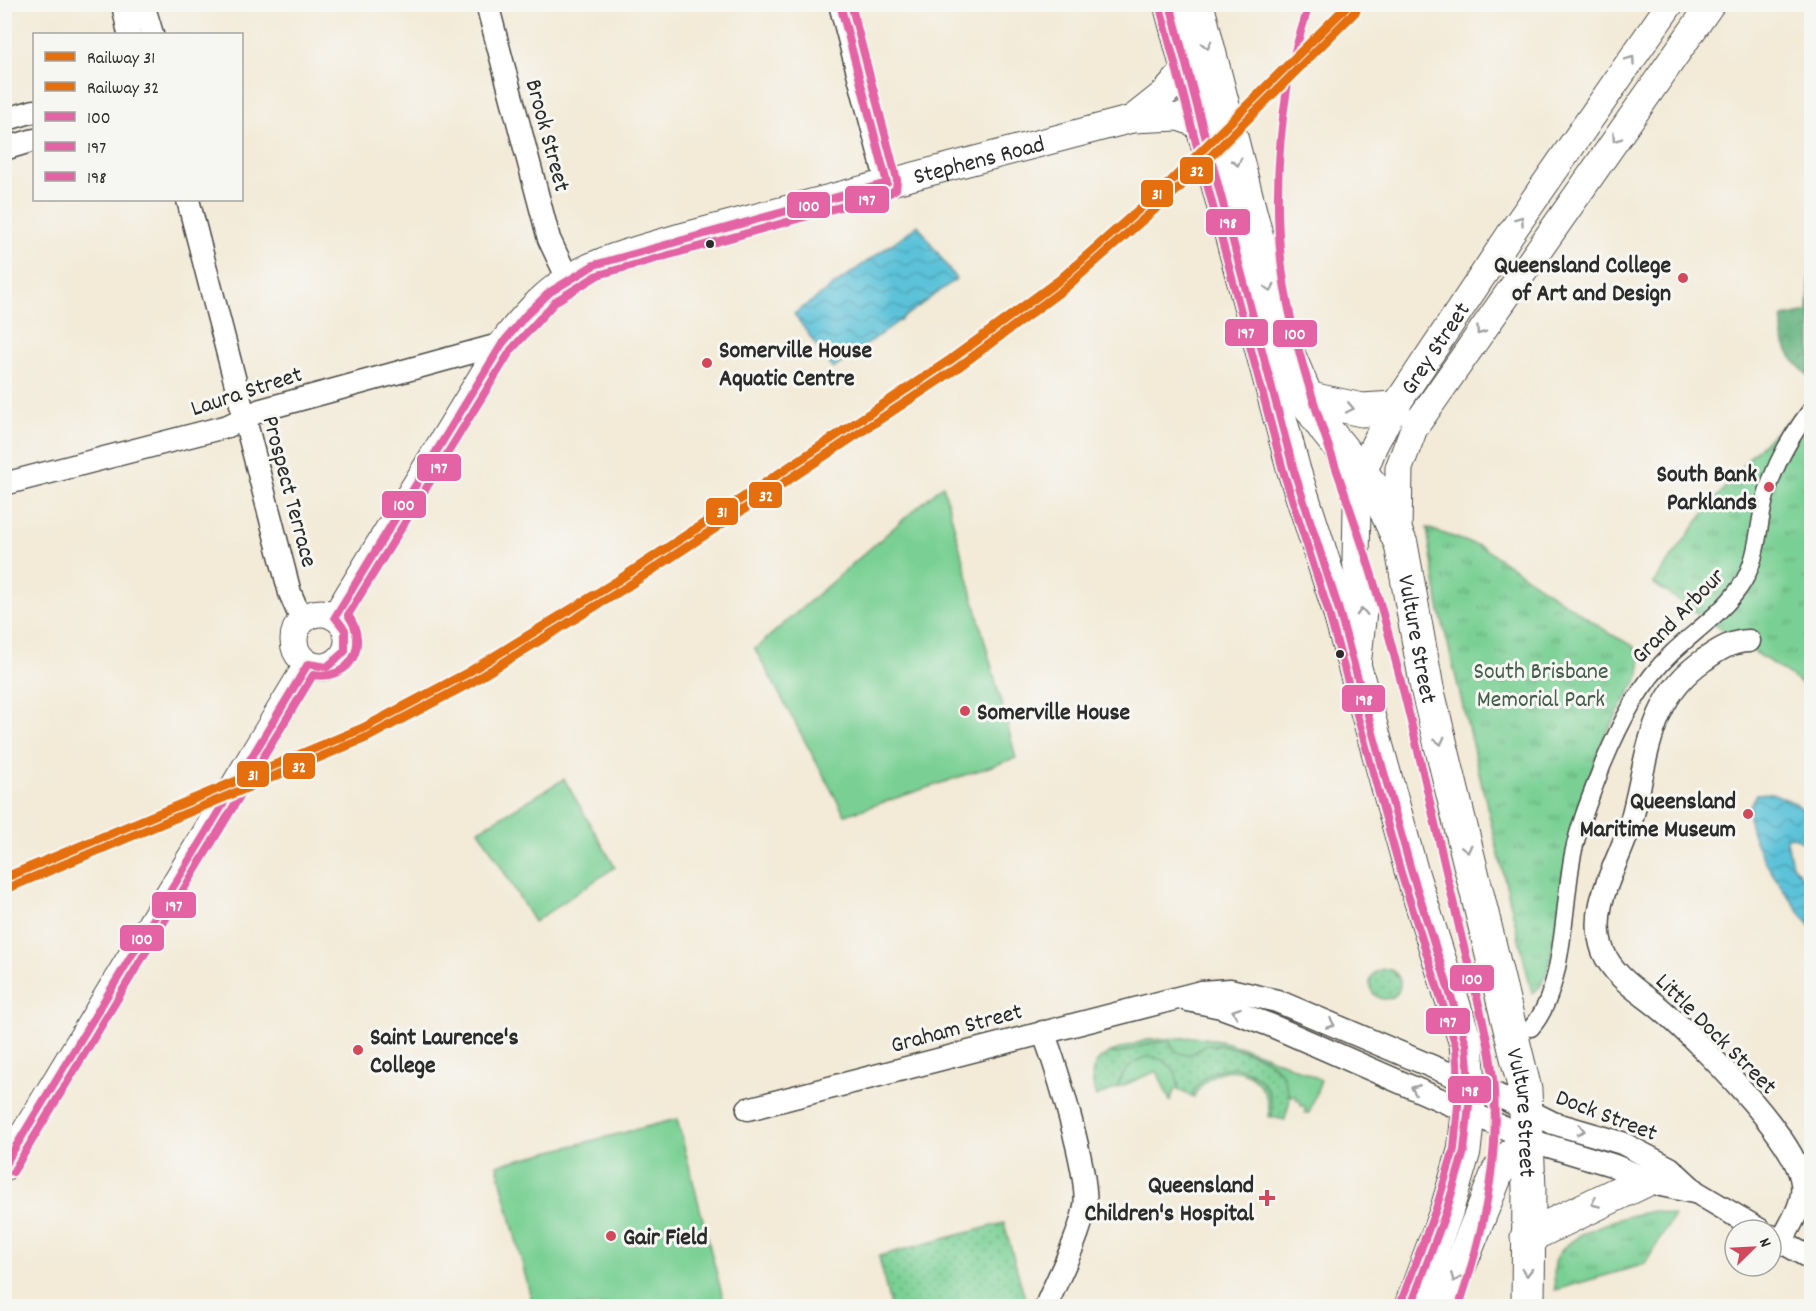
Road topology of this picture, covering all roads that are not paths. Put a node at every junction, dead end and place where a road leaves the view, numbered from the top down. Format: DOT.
graph roads {
  1 [pos="123,4"];
  2 [pos="143,4"];
  3 [pos="487,4"];
  4 [pos="840,4"];
  5 [pos="1170,4"];
  6 [pos="1197,4"];
  7 [pos="1670,4"];
  8 [pos="1711,4"];
  9 [pos="129,33"];
  10 [pos="152,33"];
  11 [pos="1186,69"];
  12 [pos="1200,109"];
  13 [pos="33,111"];
  14 [pos="1132,119"];
  15 [pos="4,120"];
  16 [pos="33,140"];
  17 [pos="4,149"];
  18 [pos="887,183"];
  19 [pos="188,201"];
  20 [pos="1245,240"];
  21 [pos="567,277"];
  22 [pos="502,344"];
  23 [pos="1306,398"];
  24 [pos="1394,408"];
  25 [pos="1812,408"];
  26 [pos="244,418"];
  27 [pos="1363,472"];
  28 [pos="4,484"];
  29 [pos="1398,535"];
  30 [pos="335,617"];
  31 [pos="302,621"];
  32 [pos="1749,641"];
  33 [pos="308,664"];
  34 [pos="1357,670"];
  35 [pos="1531,1028"];
  36 [pos="1043,1032"];
  37 [pos="1469,1097"];
  38 [pos="748,1109"];
  39 [pos="1526,1124"];
  40 [pos="4,1167"];
  41 [pos="1648,1179"];
  42 [pos="1696,1192"];
  43 [pos="1740,1218"];
  44 [pos="1783,1229"];
  45 [pos="1527,1237"];
  46 [pos="1783,1243"];
  47 [pos="1812,1259"];
  48 [pos="1046,1306"];
  49 [pos="1412,1306"];
  50 [pos="1444,1306"];
  51 [pos="1528,1306"];
  1 -- 9 [label="street"];
  2 -- 10 [label="street"];
  3 -- 21 [label="street, Brook Street"];
  4 -- 18 [label="street"];
  5 -- 11 [label="main road, Vulture Street"];
  6 -- 12 [label="main road, Vulture Street, one-way"];
  24 -- 7 [label="street, Grey Street, one-way"];
  8 -- 29 [label="street, Grey Street, one-way"];
  11 -- 12 [label="main road, Vulture Street"];
  11 -- 14 [label="street, Stephens Road"];
  12 -- 14 [label="street, Stephens Road"];
  12 -- 20 [label="main road, Vulture Street"];
  12 -- 20 [label="main road, Vulture Street, one-way"];
  13 -- 15 [label="street"];
  14 -- 18 [label="street, Stephens Road"];
  16 -- 17 [label="street"];
  18 -- 21 [label="street, Stephens Road"];
  19 -- 26 [label="street, Prospect Terrace"];
  20 -- 23 [label="main road, Vulture Street, one-way"];
  20 -- 34 [label="main road, Vulture Street"];
  21 -- 22 [label="street, Stephens Road"];
  22 -- 26 [label="street, Laura Street"];
  22 -- 30 [label="street, Stephens Road"];
  23 -- 24 [label="main road, one-way"];
  23 -- 27 [label="main road, Vulture Street"];
  24 -- 27 [label="street, Grey Street"];
  25 -- 35 [label="street, Grand Arbour"];
  26 -- 28 [label="street, Laura Street"];
  26 -- 31 [label="street, Prospect Terrace"];
  27 -- 29 [label="main road, Vulture Street"];
  34 -- 27 [label="street, Grey Street, one-way"];
  29 -- 39 [label="main road, Vulture Street, one-way"];
  30 -- 31 [label="street"];
  30 -- 33 [label="street"];
  31 -- 33 [label="street"];
  32 -- 44 [label="street, Little Dock Street"];
  33 -- 40 [label="street"];
  34 -- 37 [label="main road, Vulture Street"];
  36 -- 37 [label="street, Graham Street"];
  36 -- 38 [label="street, Graham Street"];
  36 -- 48 [label="street"];
  37 -- 39 [label="street, Graham Street"];
  37 -- 49 [label="main road, Vulture Street"];
  39 -- 41 [label="street, Dock Street"];
  39 -- 42 [label="street, Dock Street, one-way"];
  39 -- 45 [label="main road, Vulture Street"];
  39 -- 50 [label="main road, one-way"];
  41 -- 42 [label="street, Dock Street"];
  41 -- 45 [label="main road, one-way"];
  42 -- 43 [label="street, Dock Street"];
  45 -- 51 [label="main road, Vulture Street, one-way"];
  46 -- 47 [label="street"];
}
